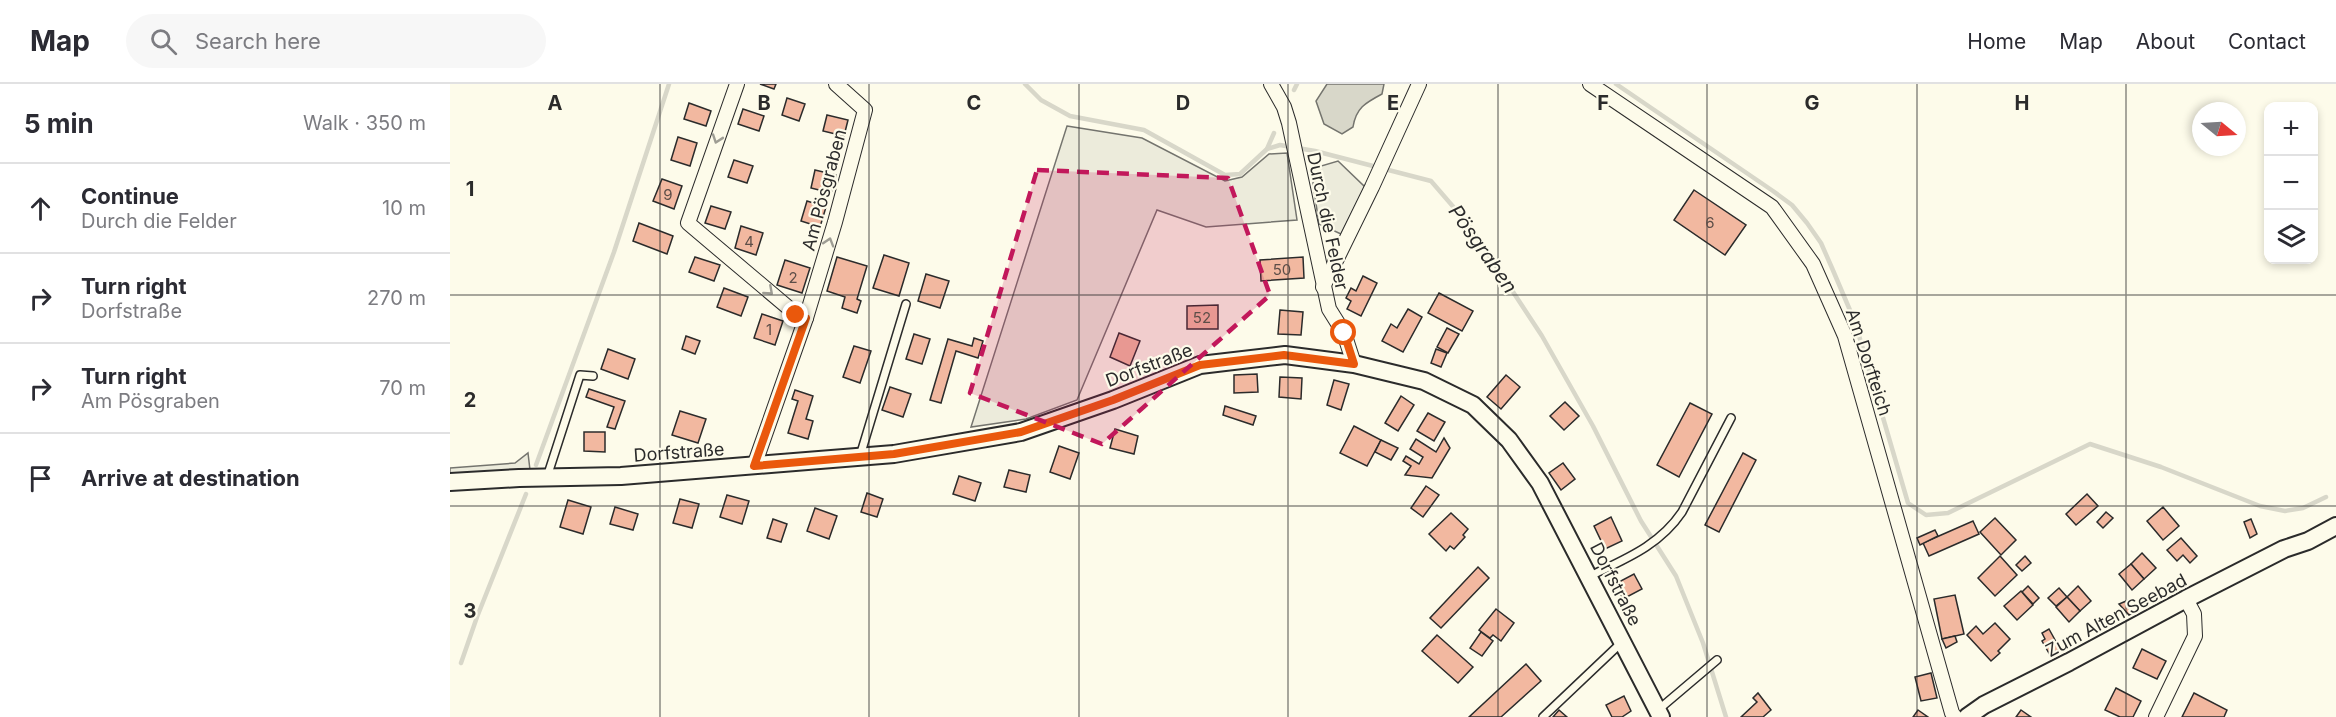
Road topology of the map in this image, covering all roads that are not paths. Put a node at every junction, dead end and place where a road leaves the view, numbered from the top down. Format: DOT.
graph roads {
  1 [pos="737,84"];
  2 [pos="836,84"];
  3 [pos="1271,84"];
  4 [pos="1419,84"];
  5 [pos="1590,84"];
  6 [pos="1323,287"];
  7 [pos="906,304"];
  8 [pos="806,318"];
  9 [pos="1354,364"];
  10 [pos="593,376"];
  11 [pos="1731,418"];
  12 [pos="860,456"];
  13 [pos="754,466"];
  14 [pos="547,477"];
  15 [pos="450,482"];
  16 [pos="2336,514"];
  17 [pos="2336,526"];
  18 [pos="2284,549"];
  19 [pos="1590,576"];
  20 [pos="2186,598"];
  21 [pos="1623,642"];
  22 [pos="1717,660"];
  23 [pos="1659,714"];
  24 [pos="1543,717"];
  25 [pos="1955,717"];
  26 [pos="1967,717"];
  27 [pos="2156,717"];
  1 -- 8 [label="street, one-way"];
  8 -- 2 [label="street, Am Pösgraben, one-way"];
  3 -- 6 [label="street, Durch die Felder"];
  4 -- 6 [label="street"];
  5 -- 25 [label="street, Am Dorfteich"];
  6 -- 9 [label="street, Durch die Felder"];
  7 -- 12 [label="lane"];
  8 -- 13 [label="street, Am Pösgraben"];
  9 -- 12 [label="street, Dorfstraße"];
  9 -- 19 [label="street, Dorfstraße"];
  10 -- 14 [label="lane"];
  11 -- 19 [label="lane"];
  12 -- 13 [label="street, Dorfstraße"];
  13 -- 14 [label="street, Dorfstraße"];
  14 -- 15 [label="street, Dorfstraße"];
  16 -- 18 [label="street"];
  17 -- 18 [label="street"];
  18 -- 20 [label="street, Zum Alten Seebad"];
  19 -- 21 [label="street, Dorfstraße"];
  20 -- 26 [label="street, Zum Alten Seebad"];
  20 -- 27 [label="street"];
  21 -- 23 [label="street, Dorfstraße"];
  21 -- 24 [label="lane"];
  22 -- 23 [label="lane"];
}
